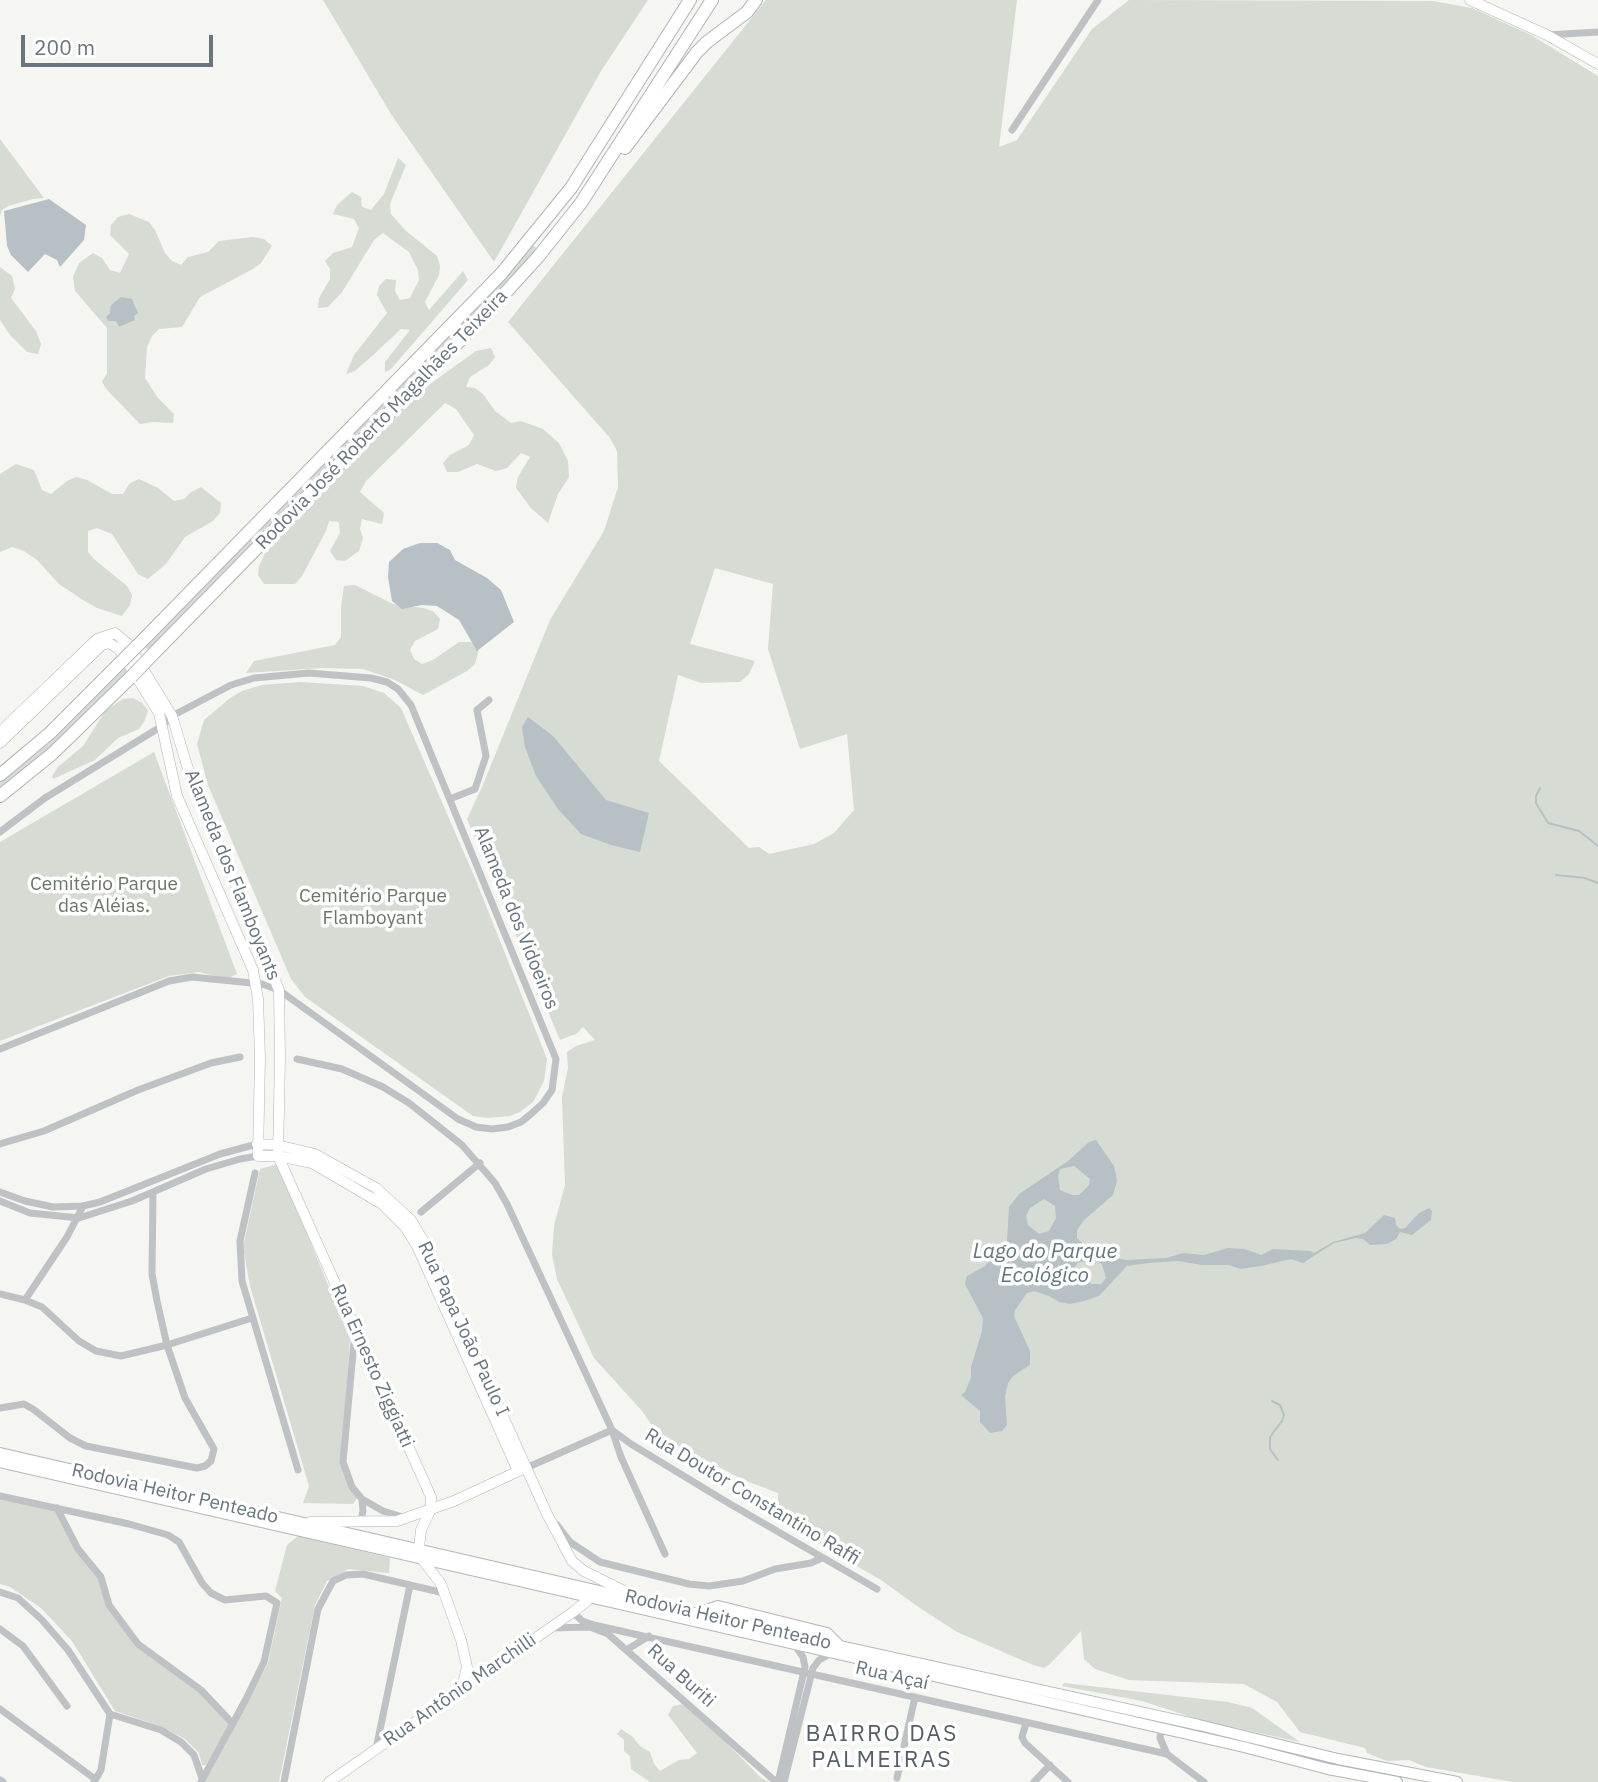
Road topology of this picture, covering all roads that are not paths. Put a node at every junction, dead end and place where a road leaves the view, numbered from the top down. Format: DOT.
graph roads {
  1 [pos="680,0"];
  2 [pos="690,0"];
  3 [pos="712,0"];
  4 [pos="756,0"];
  5 [pos="1098,0"];
  6 [pos="1476,1"];
  7 [pos="1598,32"];
  8 [pos="1547,34"];
  9 [pos="1598,64"];
  10 [pos="614,120"];
  11 [pos="1012,130"];
  12 [pos="582,203"];
  13 [pos="114,633"];
  14 [pos="109,643"];
  15 [pos="76,663"];
  16 [pos="43,696"];
  17 [pos="489,700"];
  18 [pos="172,716"];
  19 [pos="162,726"];
  20 [pos="0,732"];
  21 [pos="0,743"];
  22 [pos="0,775"];
  23 [pos="0,796"];
  24 [pos="450,799"];
  25 [pos="210,823"];
  26 [pos="192,831"];
  27 [pos="0,832"];
  28 [pos="256,984"];
  29 [pos="279,990"];
  30 [pos="0,1049"];
  31 [pos="240,1057"];
  32 [pos="260,1058"];
  33 [pos="280,1058"];
  34 [pos="297,1059"];
  35 [pos="0,1144"];
  36 [pos="257,1144"];
  37 [pos="277,1145"];
  38 [pos="258,1156"];
  39 [pos="278,1156"];
  40 [pos="480,1163"];
  41 [pos="255,1173"];
  42 [pos="0,1192"];
  43 [pos="153,1192"];
  44 [pos="0,1201"];
  45 [pos="83,1206"];
  46 [pos="422,1212"];
  47 [pos="79,1218"];
  48 [pos="0,1294"];
  49 [pos="24,1300"];
  50 [pos="252,1318"];
  51 [pos="356,1328"];
  52 [pos="167,1345"];
  53 [pos="368,1354"];
  54 [pos="352,1362"];
  55 [pos="0,1408"];
  56 [pos="612,1430"];
  57 [pos="0,1453"];
  58 [pos="0,1462"];
  59 [pos="298,1470"];
  60 [pos="522,1470"];
  61 [pos="0,1496"];
  62 [pos="362,1499"];
  63 [pos="57,1508"];
  64 [pos="431,1509"];
  65 [pos="547,1514"];
  66 [pos="407,1518"];
  67 [pos="298,1522"];
  68 [pos="360,1523"];
  69 [pos="580,1550"];
  70 [pos="420,1553"];
  71 [pos="665,1554"];
  72 [pos="569,1556"];
  73 [pos="822,1558"];
  74 [pos="584,1572"];
  75 [pos="410,1585"];
  76 [pos="443,1589"];
  77 [pos="877,1589"];
  78 [pos="0,1592"];
  79 [pos="591,1593"];
  80 [pos="645,1601"];
  81 [pos="573,1612"];
  82 [pos="550,1628"];
  83 [pos="0,1629"];
  84 [pos="650,1636"];
  85 [pos="794,1644"];
  86 [pos="628,1649"];
  87 [pos="836,1649"];
  88 [pos="466,1662"];
  89 [pos="489,1670"];
  90 [pos="808,1673"];
  91 [pos="462,1688"];
  92 [pos="915,1697"];
  93 [pos="67,1706"];
  94 [pos="0,1709"];
  95 [pos="110,1714"];
  96 [pos="1026,1723"];
  97 [pos="233,1724"];
  98 [pos="1161,1729"];
  99 [pos="376,1749"];
  100 [pos="1167,1754"];
  101 [pos="1050,1765"];
  102 [pos="897,1778"];
  103 [pos="95,1781"];
  104 [pos="202,1781"];
  105 [pos="284,1782"];
  106 [pos="329,1782"];
  107 [pos="777,1782"];
  108 [pos="785,1782"];
  109 [pos="1034,1782"];
  110 [pos="1069,1782"];
  111 [pos="1204,1782"];
  112 [pos="1397,1782"];
  113 [pos="1457,1782"];
  1 -- 10 [label="highway"];
  2 -- 10 [label="highway, Rodovia José Roberto Magalhães Teixeira"];
  3 -- 12 [label="highway, Rodovia José Roberto Magalhães Teixeira"];
  4 -- 12 [label="highway"];
  5 -- 11 [label="street"];
  6 -- 8 [label="street"];
  7 -- 8 [label="street"];
  8 -- 9 [label="street"];
  10 -- 22 [label="highway, Rodovia José Roberto Magalhães Teixeira, bridge"];
  12 -- 23 [label="highway, Rodovia José Roberto Magalhães Teixeira, bridge"];
  13 -- 14 [label="street"];
  13 -- 15 [label="street"];
  13 -- 18 [label="street, Alameda dos Flamboyants"];
  14 -- 15 [label="street"];
  14 -- 19 [label="street, Alameda dos Flamboyants"];
  15 -- 16 [label="street"];
  16 -- 20 [label="street"];
  16 -- 21 [label="street"];
  17 -- 24 [label="street"];
  18 -- 19 [label="street, Alameda dos Vidoeiros"];
  18 -- 24 [label="street, Alameda dos Vidoeiros"];
  18 -- 25 [label="street, Alameda dos Flamboyants"];
  19 -- 26 [label="street, Alameda dos Flamboyants"];
  19 -- 27 [label="street, Alameda dos Vidoeiros"];
  24 -- 29 [label="street, Alameda dos Vidoeiros"];
  25 -- 26 [label="street"];
  25 -- 29 [label="street, Alameda dos Flamboyants"];
  26 -- 28 [label="street, Alameda dos Flamboyants"];
  28 -- 29 [label="street"];
  28 -- 30 [label="street"];
  28 -- 32 [label="street, Alameda dos Flamboyants"];
  29 -- 33 [label="street, Alameda dos Flamboyants"];
  31 -- 35 [label="street"];
  32 -- 33 [label="street"];
  32 -- 36 [label="street, Alameda dos Flamboyants"];
  33 -- 37 [label="street, Alameda dos Flamboyants"];
  34 -- 40 [label="street"];
  36 -- 37 [label="street, Rua Papa João Paulo I"];
  36 -- 38 [label="street, Alameda dos Flamboyants"];
  36 -- 45 [label="street, Rua Papa João Paulo I"];
  37 -- 39 [label="street, Rua Ernesto Ziggiatti"];
  37 -- 60 [label="street, Rua Papa João Paulo I"];
  38 -- 39 [label="street, Rua Papa João Paulo I"];
  38 -- 43 [label="street, Rua Papa João Paulo I"];
  39 -- 51 [label="street, Rua Ernesto Ziggiatti"];
  39 -- 60 [label="street, Rua Papa João Paulo I"];
  40 -- 46 [label="street"];
  40 -- 56 [label="street"];
  41 -- 50 [label="street"];
  42 -- 45 [label="street, Rua Papa João Paulo I"];
  43 -- 47 [label="street, Rua Papa João Paulo I"];
  43 -- 52 [label="street"];
  44 -- 47 [label="street, Rua Papa João Paulo I"];
  45 -- 47 [label="street"];
  47 -- 49 [label="street"];
  48 -- 49 [label="street"];
  49 -- 52 [label="street"];
  50 -- 52 [label="street"];
  50 -- 59 [label="street"];
  51 -- 53 [label="street, Rua Ernesto Ziggiatti"];
  51 -- 54 [label="street"];
  52 -- 55 [label="street"];
  53 -- 54 [label="street"];
  53 -- 64 [label="street, Rua Ernesto Ziggiatti"];
  54 -- 62 [label="street"];
  56 -- 60 [label="street"];
  56 -- 71 [label="street"];
  56 -- 73 [label="street, Rua Doutor Constantino Raffi"];
  57 -- 67 [label="main road, Rodovia Heitor Penteado"];
  58 -- 70 [label="main road, Rodovia Heitor Penteado"];
  60 -- 64 [label="street"];
  60 -- 65 [label="street, Rua Papa João Paulo I"];
  61 -- 63 [label="street"];
  62 -- 66 [label="street"];
  62 -- 68 [label="street"];
  63 -- 97 [label="street"];
  63 -- 97 [label="street"];
  64 -- 66 [label="street"];
  64 -- 70 [label="street"];
  65 -- 69 [label="street"];
  65 -- 72 [label="street, Rua Papa João Paulo I"];
  66 -- 68 [label="street"];
  67 -- 68 [label="street"];
  67 -- 70 [label="main road, Rodovia Heitor Penteado"];
  69 -- 72 [label="street"];
  69 -- 73 [label="street"];
  70 -- 76 [label="street"];
  70 -- 79 [label="main road, Rodovia Heitor Penteado"];
  72 -- 74 [label="street, Rua Papa João Paulo I"];
  73 -- 77 [label="street, Rua Doutor Constantino Raffi"];
  74 -- 79 [label="street, Rua Papa João Paulo I"];
  74 -- 80 [label="street, Rua Papa João Paulo I"];
  75 -- 76 [label="street"];
  75 -- 99 [label="street"];
  75 -- 105 [label="street"];
  76 -- 88 [label="street"];
  78 -- 95 [label="street"];
  79 -- 80 [label="main road, Rodovia Heitor Penteado"];
  79 -- 81 [label="street, Rua Antônio Marchilli"];
  79 -- 85 [label="main road, Rodovia Heitor Penteado"];
  80 -- 87 [label="main road, Rodovia Heitor Penteado"];
  81 -- 82 [label="street, Rua Antônio Marchilli"];
  81 -- 84 [label="street, Rua Açaí"];
  82 -- 86 [label="street, Rua Buriti"];
  82 -- 89 [label="street, Rua Antônio Marchilli"];
  83 -- 93 [label="street"];
  84 -- 86 [label="street"];
  84 -- 90 [label="street, Rua Açaí"];
  85 -- 87 [label="main road, Rodovia Heitor Penteado"];
  85 -- 90 [label="street"];
  86 -- 107 [label="street, Rua Buriti"];
  87 -- 90 [label="street"];
  87 -- 98 [label="main road, Rodovia Heitor Penteado"];
  87 -- 113 [label="main road, Rodovia Heitor Penteado"];
  88 -- 89 [label="street"];
  88 -- 91 [label="street"];
  89 -- 91 [label="street, Rua Antônio Marchilli"];
  90 -- 92 [label="street, Rua Açaí"];
  90 -- 107 [label="street"];
  90 -- 108 [label="street"];
  91 -- 99 [label="street, Rua Antônio Marchilli"];
  92 -- 96 [label="street, Rua Açaí"];
  92 -- 102 [label="street"];
  94 -- 103 [label="street"];
  95 -- 103 [label="street"];
  95 -- 104 [label="street"];
  96 -- 100 [label="street, Rua Açaí"];
  96 -- 101 [label="street"];
  97 -- 104 [label="street"];
  98 -- 100 [label="street"];
  98 -- 112 [label="main road, Rodovia Heitor Penteado"];
  99 -- 106 [label="street, Rua Antônio Marchilli"];
  100 -- 111 [label="street"];
  101 -- 109 [label="street"];
  101 -- 110 [label="street"];
}
